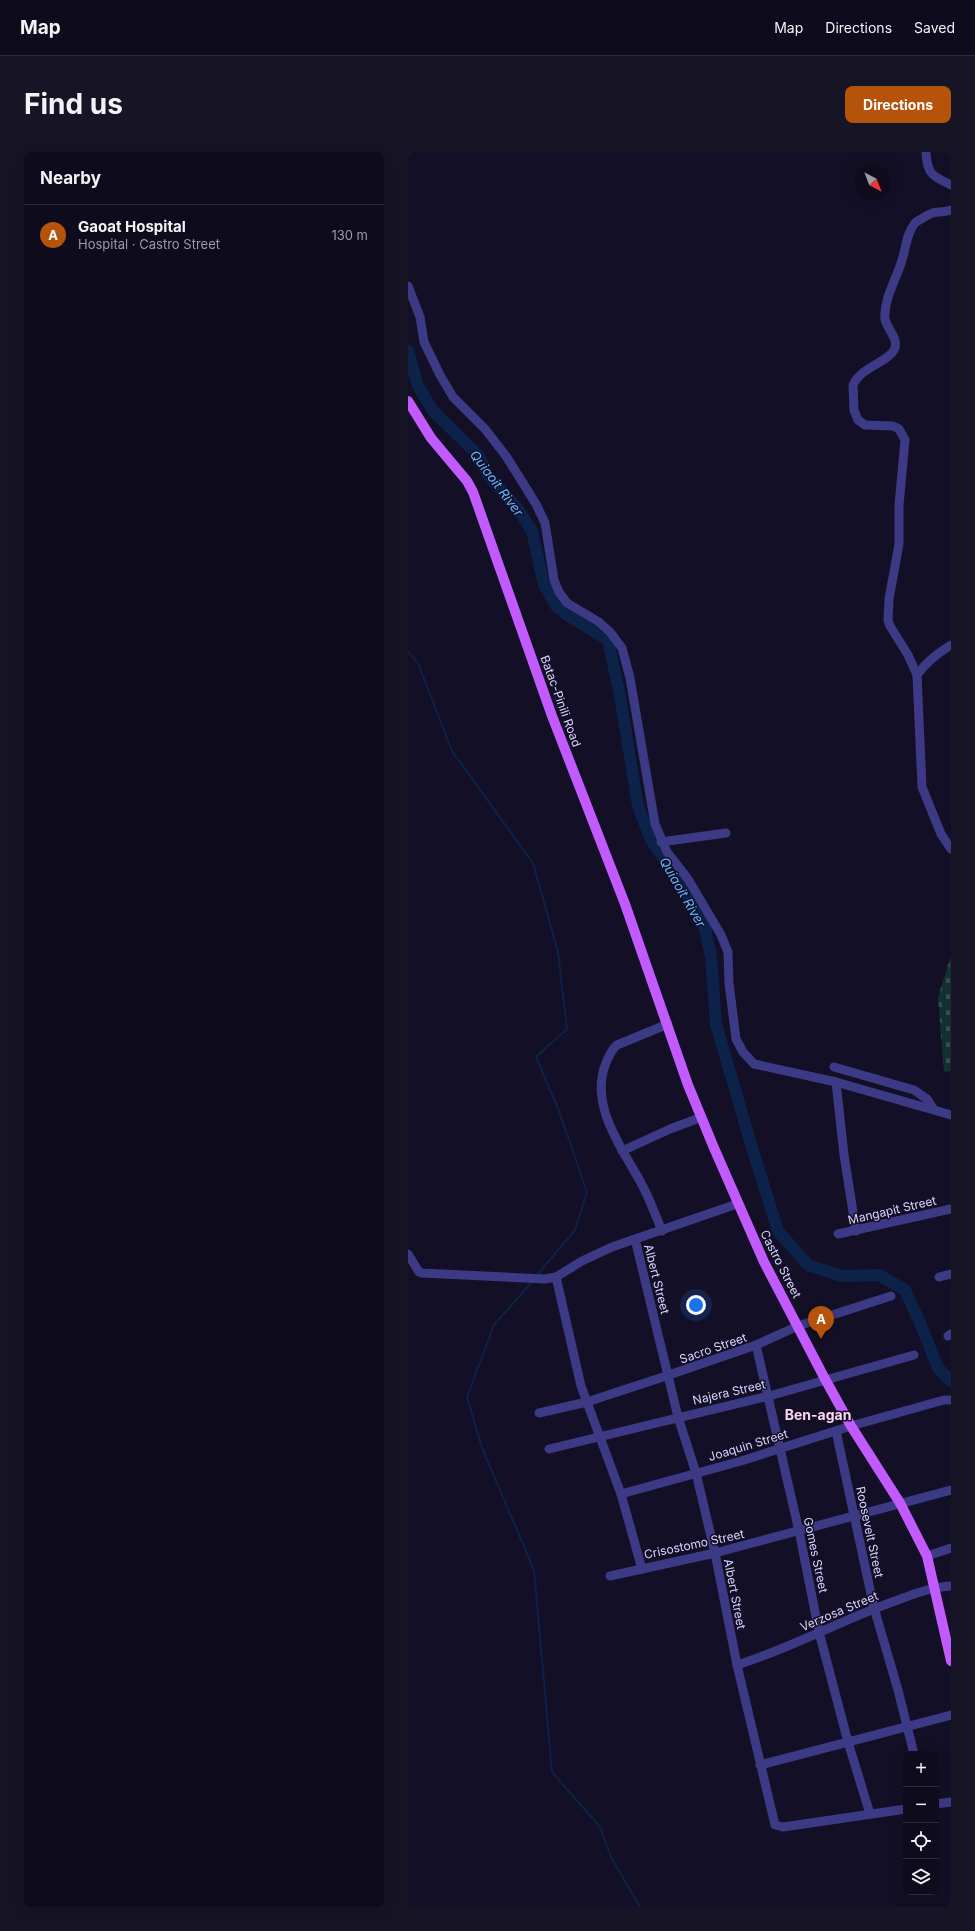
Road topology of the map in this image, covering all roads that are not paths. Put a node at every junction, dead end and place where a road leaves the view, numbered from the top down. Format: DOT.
graph roads {
  1 [pos="926,152"];
  2 [pos="951,185"];
  3 [pos="951,210"];
  4 [pos="408,286"];
  5 [pos="408,401"];
  6 [pos="951,645"];
  7 [pos="917,675"];
  8 [pos="726,833"];
  9 [pos="662,842"];
  10 [pos="951,850"];
  11 [pos="668,1024"];
  12 [pos="834,1067"];
  13 [pos="836,1082"];
  14 [pos="934,1110"];
  15 [pos="951,1114"];
  16 [pos="702,1118"];
  17 [pos="622,1151"];
  18 [pos="737,1204"];
  19 [pos="951,1209"];
  20 [pos="662,1231"];
  21 [pos="856,1231"];
  22 [pos="838,1234"];
  23 [pos="635,1239"];
  24 [pos="408,1254"];
  25 [pos="951,1274"];
  26 [pos="556,1277"];
  27 [pos="939,1277"];
  28 [pos="891,1296"];
  29 [pos="798,1326"];
  30 [pos="756,1345"];
  31 [pos="914,1355"];
  32 [pos="669,1376"];
  33 [pos="824,1379"];
  34 [pos="769,1396"];
  35 [pos="951,1400"];
  36 [pos="587,1402"];
  37 [pos="539,1414"];
  38 [pos="678,1417"];
  39 [pos="851,1426"];
  40 [pos="836,1431"];
  41 [pos="600,1437"];
  42 [pos="780,1448"];
  43 [pos="548,1449"];
  44 [pos="696,1473"];
  45 [pos="951,1490"];
  46 [pos="621,1494"];
  47 [pos="900,1503"];
  48 [pos="854,1514"];
  49 [pos="799,1531"];
  50 [pos="951,1548"];
  51 [pos="715,1553"];
  52 [pos="927,1556"];
  53 [pos="642,1569"];
  54 [pos="610,1576"];
  55 [pos="951,1586"];
  56 [pos="935,1587"];
  57 [pos="874,1608"];
  58 [pos="819,1632"];
  59 [pos="951,1661"];
  60 [pos="737,1664"];
  61 [pos="951,1715"];
  62 [pos="908,1727"];
  63 [pos="848,1742"];
  64 [pos="913,1751"];
  65 [pos="760,1765"];
  66 [pos="951,1802"];
  67 [pos="939,1804"];
  68 [pos="903,1809"];
  69 [pos="870,1814"];
  1 -- 2 [label="street"];
  3 -- 7 [label="street"];
  4 -- 9 [label="street"];
  5 -- 11 [label="main road, Batac-Pinili Road"];
  6 -- 7 [label="street"];
  7 -- 10 [label="street"];
  8 -- 9 [label="street"];
  9 -- 13 [label="street"];
  11 -- 16 [label="main road, Castro Street"];
  11 -- 17 [label="street"];
  12 -- 14 [label="street"];
  13 -- 14 [label="street"];
  13 -- 21 [label="street"];
  14 -- 15 [label="street"];
  16 -- 17 [label="street"];
  16 -- 18 [label="main road, Castro Street"];
  17 -- 20 [label="street"];
  18 -- 20 [label="street"];
  18 -- 29 [label="main road, Castro Street"];
  19 -- 21 [label="street, Mangapit Street"];
  20 -- 23 [label="street"];
  21 -- 22 [label="street, Mangapit Street"];
  23 -- 26 [label="street"];
  23 -- 32 [label="street, Albert Street"];
  24 -- 26 [label="street"];
  25 -- 27 [label="street"];
  26 -- 36 [label="street, Crisostomo Street"];
  28 -- 29 [label="street, Sacro Street"];
  29 -- 30 [label="street, Sacro Street"];
  29 -- 33 [label="main road, Castro Street"];
  30 -- 32 [label="street, Sacro Street"];
  30 -- 34 [label="street, Gomes Street"];
  31 -- 33 [label="street, Najera Street"];
  32 -- 36 [label="street, Sacro Street"];
  32 -- 38 [label="street, Albert Street"];
  33 -- 34 [label="street, Najera Street"];
  33 -- 39 [label="main road, Castro Street"];
  34 -- 38 [label="street, Najera Street"];
  34 -- 42 [label="street, Gomes Street"];
  35 -- 39 [label="street, Joaquin Street"];
  36 -- 37 [label="street, Sacro Street"];
  36 -- 41 [label="street, Crisostomo Street"];
  38 -- 41 [label="street, Najera Street"];
  38 -- 44 [label="street, Albert Street"];
  39 -- 40 [label="street, Joaquin Street"];
  39 -- 47 [label="main road, Castro Street"];
  40 -- 42 [label="street, Joaquin Street"];
  40 -- 48 [label="street, Roosevelt Street"];
  41 -- 43 [label="street, Najera Street"];
  41 -- 46 [label="street, Crisostomo Street"];
  42 -- 44 [label="street, Joaquin Street"];
  42 -- 49 [label="street, Gomes Street"];
  44 -- 46 [label="street, Joaquin Street"];
  44 -- 51 [label="street, Albert Street"];
  45 -- 47 [label="street, Crisostomo Street"];
  46 -- 53 [label="street, Crisostomo Street"];
  47 -- 48 [label="street, Crisostomo Street"];
  47 -- 52 [label="main road, Castro Street"];
  48 -- 49 [label="street, Crisostomo Street"];
  48 -- 57 [label="street, Roosevelt Street"];
  49 -- 51 [label="street, Crisostomo Street"];
  49 -- 58 [label="street, Gomes Street"];
  50 -- 52 [label="street"];
  51 -- 53 [label="street, Crisostomo Street"];
  51 -- 60 [label="street, Albert Street"];
  52 -- 56 [label="main road, Castro Street"];
  53 -- 54 [label="street"];
  55 -- 56 [label="street, Verzosa Street"];
  56 -- 57 [label="street, Verzosa Street"];
  56 -- 59 [label="main road, Castro Street"];
  57 -- 58 [label="street, Verzosa Street"];
  57 -- 62 [label="street, Roosevelt Street"];
  58 -- 60 [label="street, Verzosa Street"];
  58 -- 63 [label="street, Gomes Street"];
  60 -- 65 [label="street, Albert Street"];
  61 -- 62 [label="street"];
  62 -- 63 [label="street"];
  62 -- 64 [label="street, Roosevelt Street"];
  63 -- 65 [label="street"];
  63 -- 69 [label="street, Gomes Street"];
  65 -- 69 [label="street, Albert Street"];
  66 -- 67 [label="street"];
  68 -- 69 [label="street, Albert Street"];
}
